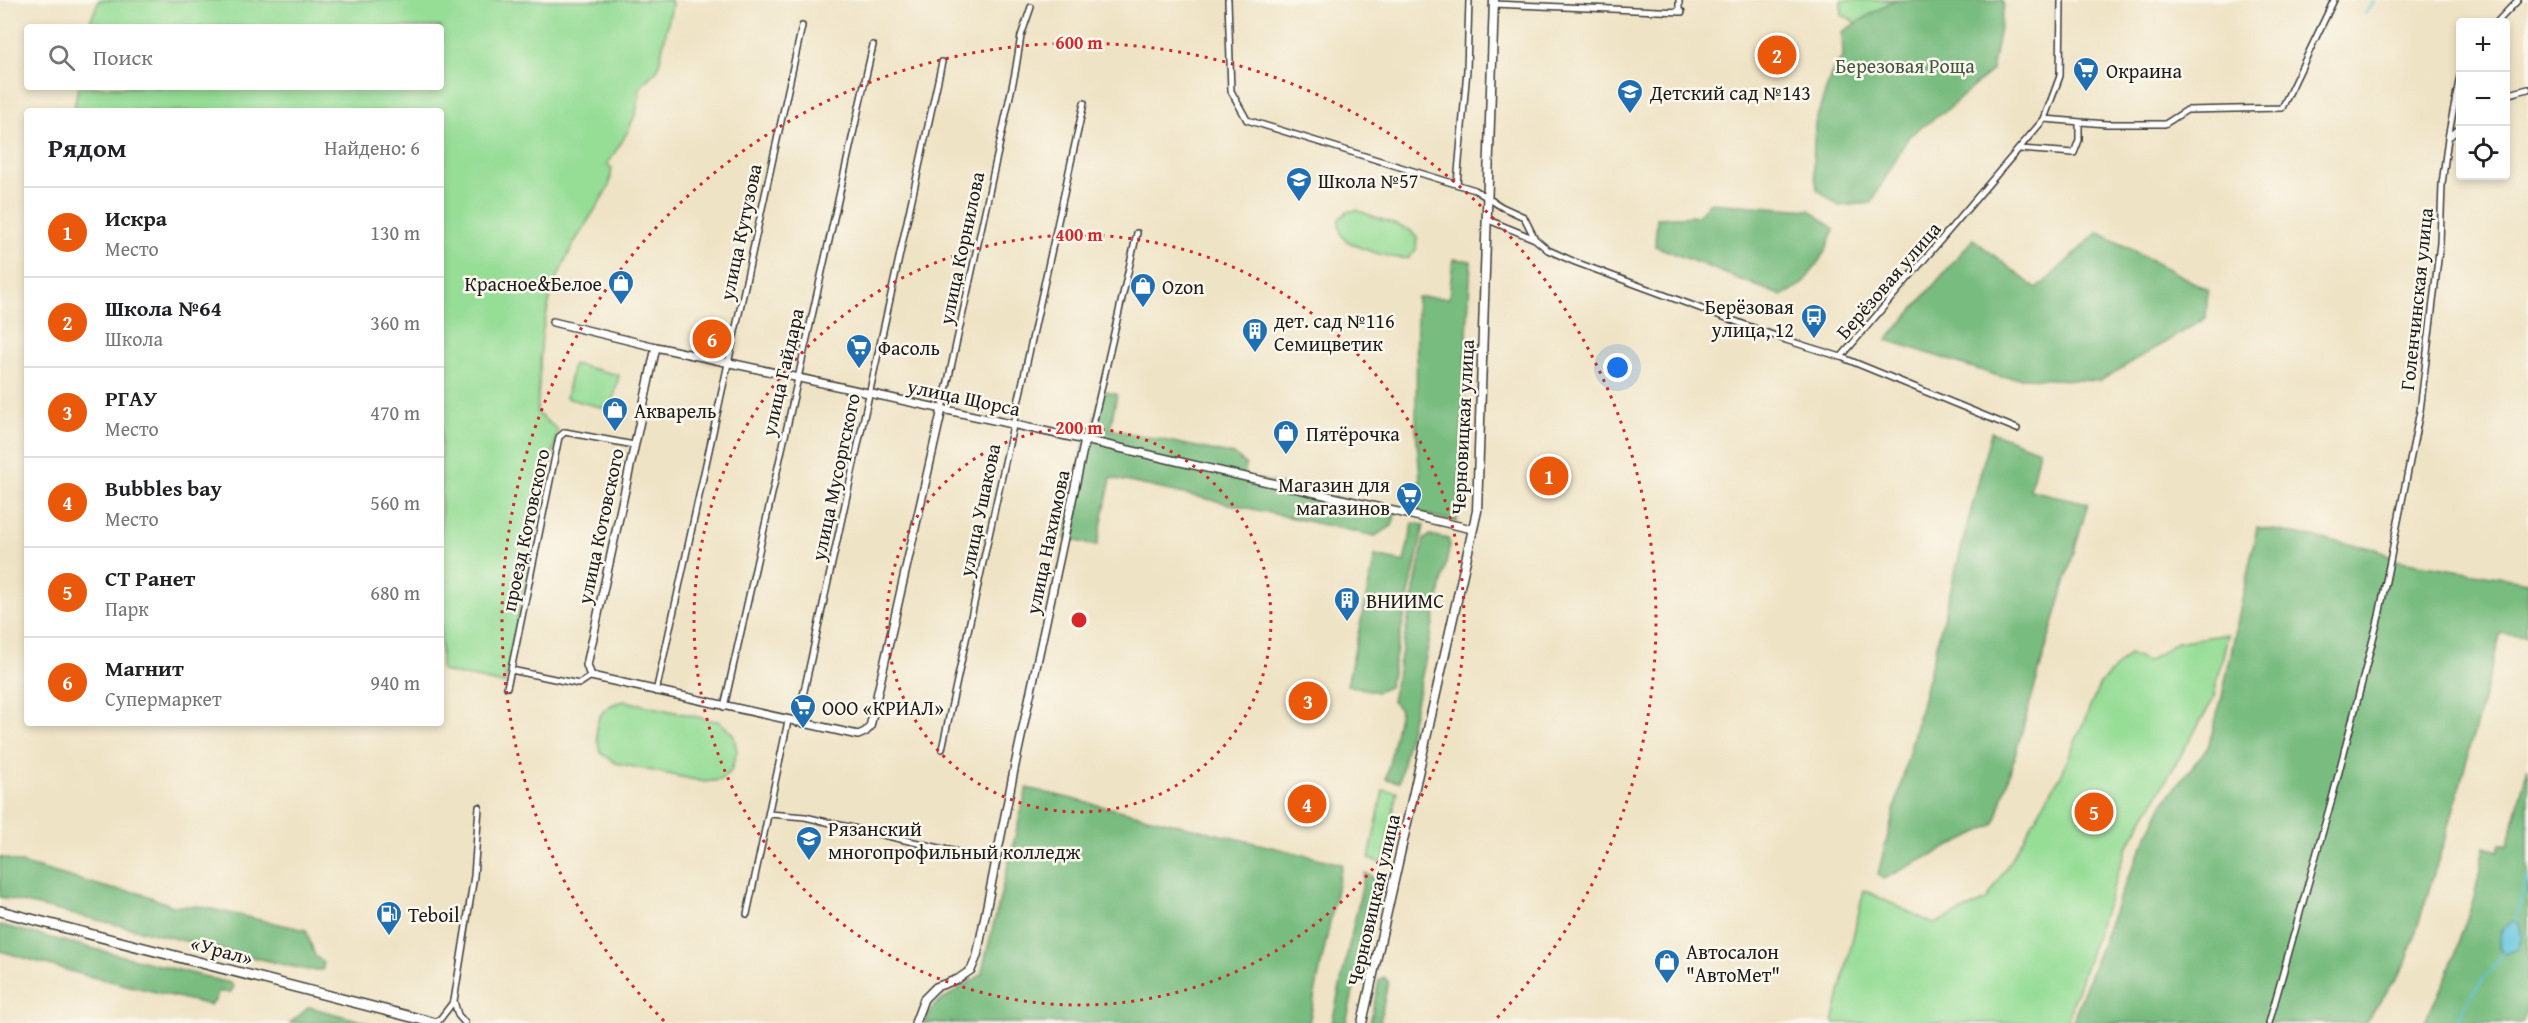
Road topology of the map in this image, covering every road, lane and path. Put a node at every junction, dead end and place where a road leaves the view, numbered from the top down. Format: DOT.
graph roads {
  1 [pos="1228,0"];
  2 [pos="1469,0"];
  3 [pos="1679,0"];
  4 [pos="2061,0"];
  5 [pos="2334,0"];
  6 [pos="2518,0"];
  7 [pos="1494,2"];
  8 [pos="1031,7"];
  9 [pos="2501,18"];
  10 [pos="802,26"];
  11 [pos="873,45"];
  12 [pos="942,62"];
  13 [pos="2528,89"];
  14 [pos="2510,94"];
  15 [pos="2456,97"];
  16 [pos="1084,103"];
  17 [pos="2044,119"];
  18 [pos="2079,123"];
  19 [pos="2456,131"];
  20 [pos="2448,138"];
  21 [pos="2020,149"];
  22 [pos="1457,184"];
  23 [pos="1487,196"];
  24 [pos="1486,219"];
  25 [pos="1137,233"];
  26 [pos="1535,239"];
  27 [pos="553,322"];
  28 [pos="656,347"];
  29 [pos="1841,357"];
  30 [pos="728,362"];
  31 [pos="796,377"];
  32 [pos="868,394"];
  33 [pos="942,409"];
  34 [pos="1013,424"];
  35 [pos="2017,429"];
  36 [pos="1085,440"];
  37 [pos="634,445"];
  38 [pos="1472,529"];
  39 [pos="511,670"];
  40 [pos="591,676"];
  41 [pos="507,687"];
  42 [pos="656,692"];
  43 [pos="724,707"];
  44 [pos="788,721"];
  45 [pos="797,723"];
  46 [pos="942,749"];
  47 [pos="478,807"];
  48 [pos="769,814"];
  49 [pos="996,861"];
  50 [pos="0,911"];
  51 [pos="747,914"];
  52 [pos="454,1001"];
  53 [pos="436,1023"];
  54 [pos="465,1023"];
  55 [pos="915,1023"];
  56 [pos="1362,1023"];
  57 [pos="2269,1023"];
  1 -- 22 [label="street, Берёзовая улица"];
  2 -- 22 [label="street"];
  3 -- 7 [label="street"];
  4 -- 17 [label="street, Берёзовая улица"];
  5 -- 18 [label="street"];
  6 -- 9 [label="street"];
  7 -- 23 [label="main road, Черновицкая улица"];
  8 -- 33 [label="street, улица Корнилова"];
  10 -- 30 [label="street, улица Кутузова"];
  11 -- 31 [label="street, улица Гайдара"];
  12 -- 32 [label="street, улица Мусоргского"];
  13 -- 14 [label="street"];
  15 -- 20 [label="street, Голенчинская улица"];
  16 -- 34 [label="street, улица Ушакова"];
  17 -- 18 [label="street"];
  17 -- 21 [label="street, Берёзовая улица"];
  18 -- 21 [label="street"];
  19 -- 20 [label="street"];
  20 -- 57 [label="street, Голенчинская улица"];
  21 -- 29 [label="street, Берёзовая улица"];
  22 -- 23 [label="street, Берёзовая улица"];
  23 -- 24 [label="main road, Черновицкая улица"];
  23 -- 26 [label="street, Берёзовая улица"];
  24 -- 26 [label="street, Берёзовая улица"];
  24 -- 38 [label="main road, Черновицкая улица"];
  25 -- 36 [label="street, улица Нахимова"];
  26 -- 29 [label="street, Берёзовая улица"];
  27 -- 28 [label="street, улица Щорса"];
  28 -- 30 [label="street, улица Щорса"];
  28 -- 37 [label="street, улица Котовского"];
  29 -- 35 [label="street"];
  30 -- 31 [label="street, улица Щорса"];
  30 -- 42 [label="street, улица Кутузова"];
  31 -- 32 [label="street, улица Щорса"];
  31 -- 43 [label="street, улица Гайдара"];
  32 -- 33 [label="street, улица Щорса"];
  32 -- 45 [label="street, улица Мусоргского"];
  33 -- 34 [label="street, улица Щорса"];
  33 -- 45 [label="street, улица Корнилова"];
  34 -- 36 [label="street, улица Щорса"];
  34 -- 46 [label="street, улица Ушакова"];
  36 -- 38 [label="street, улица Щорса"];
  36 -- 49 [label="street, улица Нахимова"];
  37 -- 39 [label="street, проезд Котовского"];
  37 -- 40 [label="street, улица Котовского"];
  38 -- 56 [label="main road, Черновицкая улица"];
  39 -- 40 [label="street"];
  39 -- 41 [label="street"];
  40 -- 42 [label="street"];
  42 -- 43 [label="street"];
  43 -- 44 [label="street"];
  44 -- 45 [label="street"];
  44 -- 48 [label="street"];
  47 -- 52 [label="street"];
  48 -- 49 [label="street"];
  48 -- 51 [label="street"];
  49 -- 55 [label="street, улица Нахимова"];
  50 -- 53 [label="highway, «Урал»"];
  52 -- 53 [label="street"];
  52 -- 54 [label="street"];
}
